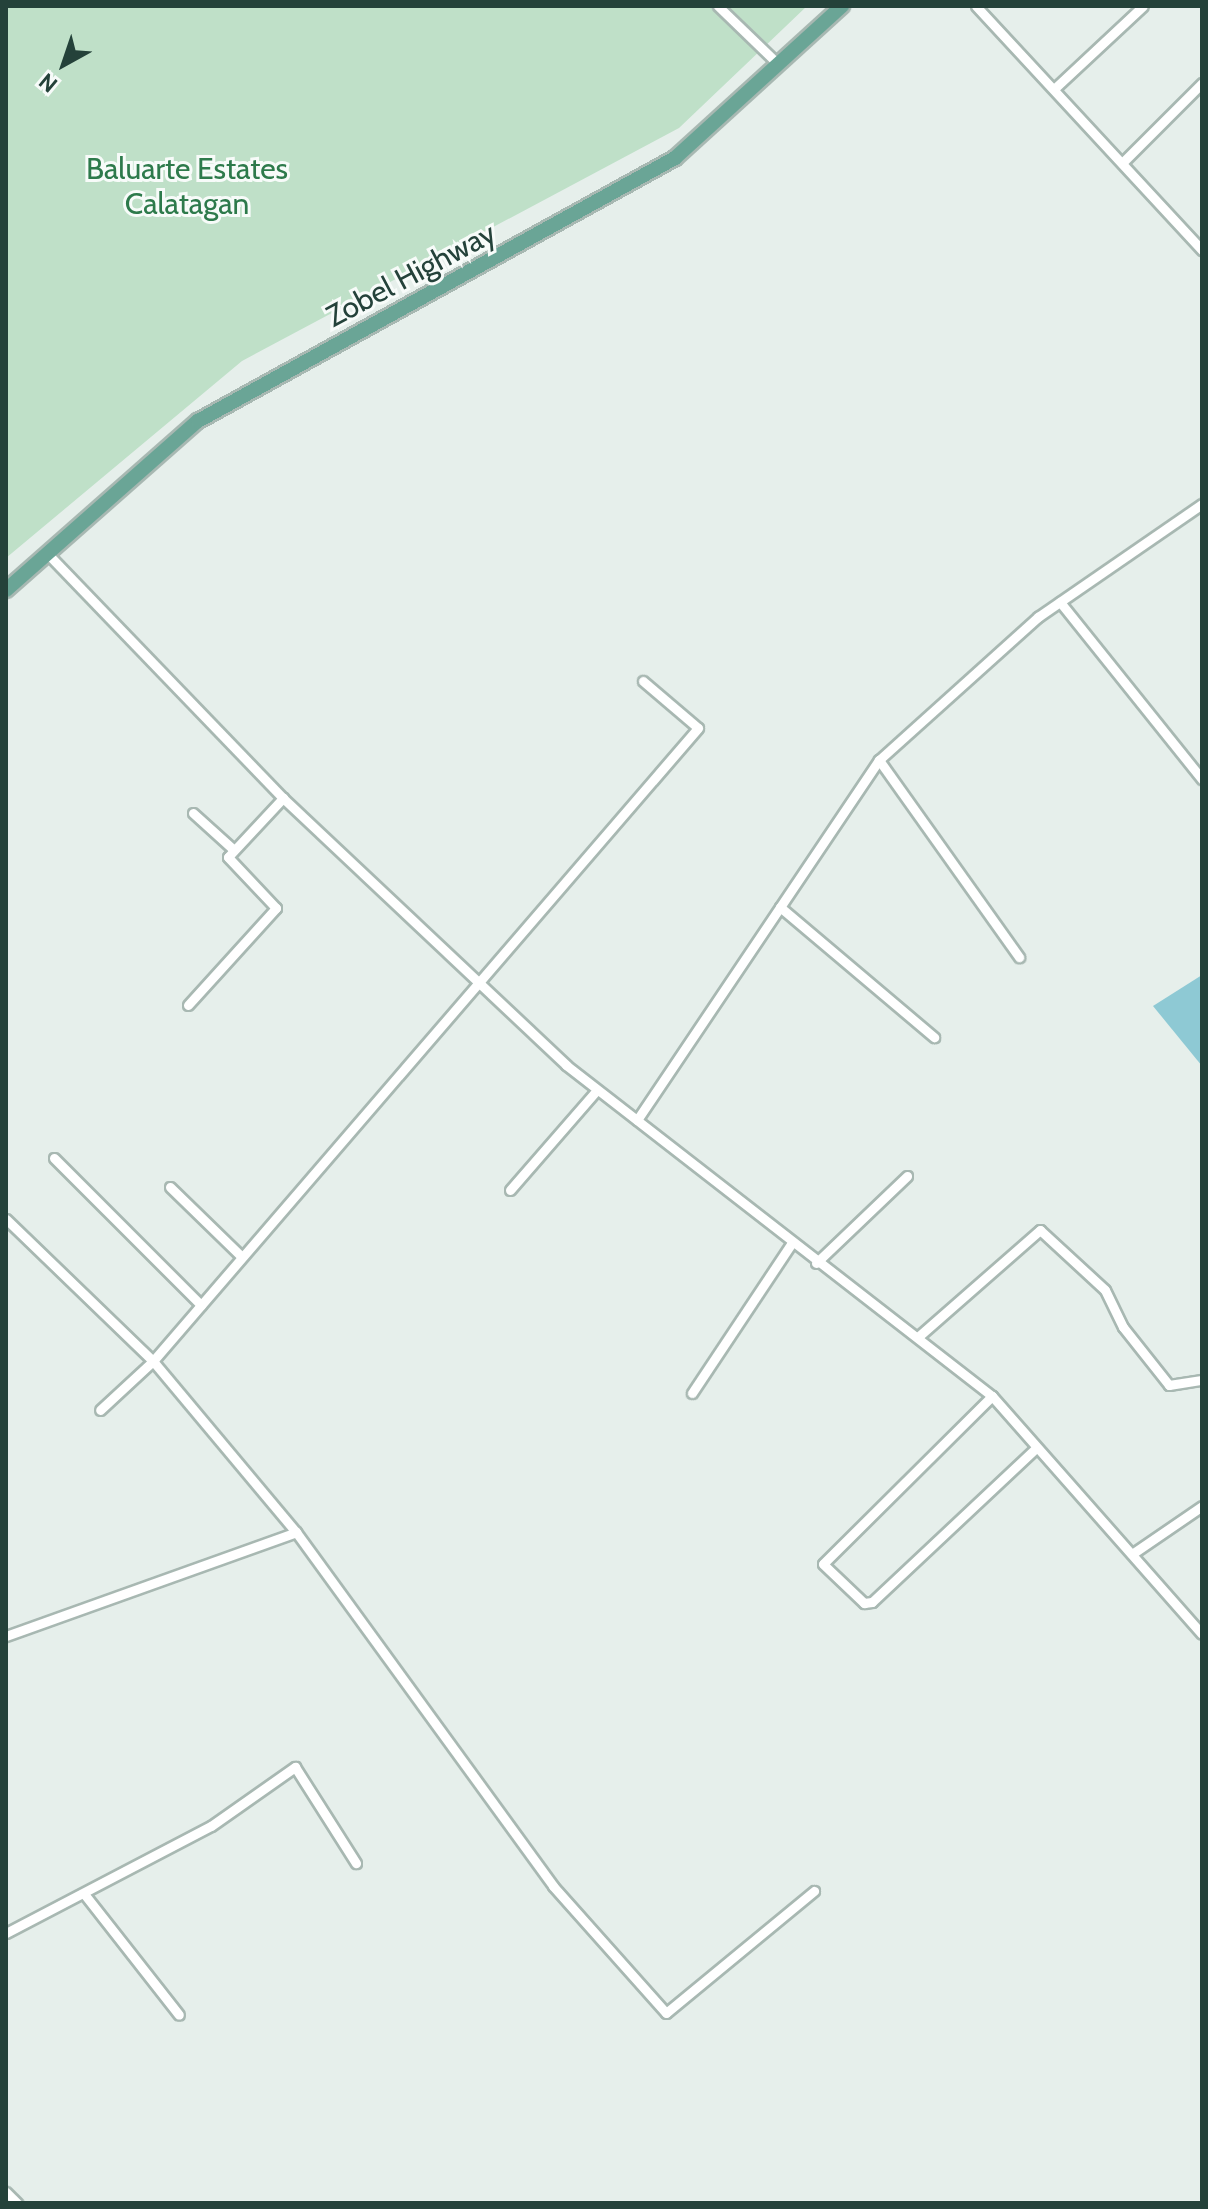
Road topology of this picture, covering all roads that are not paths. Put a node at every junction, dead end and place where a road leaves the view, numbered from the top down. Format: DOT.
graph roads {
  1 [pos="718,6"];
  2 [pos="842,6"];
  3 [pos="976,6"];
  4 [pos="1143,6"];
  5 [pos="778,64"];
  6 [pos="1202,83"];
  7 [pos="1055,88"];
  8 [pos="1122,163"];
  9 [pos="1202,250"];
  10 [pos="1202,504"];
  11 [pos="47,553"];
  12 [pos="6,590"];
  13 [pos="1060,602"];
  14 [pos="643,681"];
  15 [pos="879,760"];
  16 [pos="1202,779"];
  17 [pos="283,798"];
  18 [pos="193,813"];
  19 [pos="234,850"];
  20 [pos="780,907"];
  21 [pos="1019,957"];
  22 [pos="478,985"];
  23 [pos="188,1005"];
  24 [pos="934,1037"];
  25 [pos="596,1091"];
  26 [pos="637,1120"];
  27 [pos="54,1158"];
  28 [pos="907,1176"];
  29 [pos="170,1187"];
  30 [pos="510,1190"];
  31 [pos="6,1219"];
  32 [pos="791,1244"];
  33 [pos="242,1257"];
  34 [pos="816,1263"];
  35 [pos="201,1305"];
  36 [pos="919,1336"];
  37 [pos="153,1361"];
  38 [pos="1202,1380"];
  39 [pos="692,1393"];
  40 [pos="992,1396"];
  41 [pos="100,1410"];
  42 [pos="1036,1448"];
  43 [pos="1202,1506"];
  44 [pos="296,1532"];
  45 [pos="1132,1554"];
  46 [pos="1202,1634"];
  47 [pos="6,1636"];
  48 [pos="356,1863"];
  49 [pos="814,1891"];
  50 [pos="85,1895"];
  51 [pos="6,1933"];
  52 [pos="179,2015"];
  53 [pos="6,2192"];
  54 [pos="17,2203"];
  1 -- 5 [label="street"];
  2 -- 5 [label="main road, Zobel Highway"];
  3 -- 7 [label="street"];
  4 -- 7 [label="street"];
  5 -- 11 [label="main road, Zobel Highway"];
  6 -- 8 [label="street"];
  7 -- 8 [label="street"];
  8 -- 9 [label="street"];
  10 -- 13 [label="street"];
  11 -- 12 [label="main road, Zobel Highway"];
  11 -- 17 [label="street"];
  13 -- 15 [label="street"];
  13 -- 16 [label="street"];
  14 -- 22 [label="street"];
  15 -- 20 [label="street"];
  15 -- 21 [label="street"];
  17 -- 19 [label="street"];
  17 -- 22 [label="street"];
  18 -- 19 [label="street"];
  19 -- 23 [label="street"];
  20 -- 24 [label="street"];
  20 -- 26 [label="street"];
  22 -- 25 [label="street"];
  22 -- 33 [label="street"];
  25 -- 26 [label="street"];
  25 -- 30 [label="street"];
  26 -- 32 [label="street"];
  27 -- 35 [label="street"];
  28 -- 34 [label="street"];
  29 -- 33 [label="street"];
  31 -- 37 [label="street"];
  32 -- 34 [label="street"];
  32 -- 39 [label="street"];
  33 -- 35 [label="street"];
  34 -- 36 [label="street"];
  35 -- 37 [label="street"];
  36 -- 38 [label="street"];
  36 -- 40 [label="street"];
  37 -- 41 [label="street"];
  37 -- 44 [label="street"];
  40 -- 42 [label="street"];
  40 -- 42 [label="street"];
  42 -- 45 [label="street"];
  43 -- 45 [label="street"];
  44 -- 47 [label="street"];
  44 -- 49 [label="street"];
  45 -- 46 [label="street"];
  48 -- 50 [label="street"];
  50 -- 51 [label="street"];
  50 -- 52 [label="street"];
  53 -- 54 [label="street"];
}
